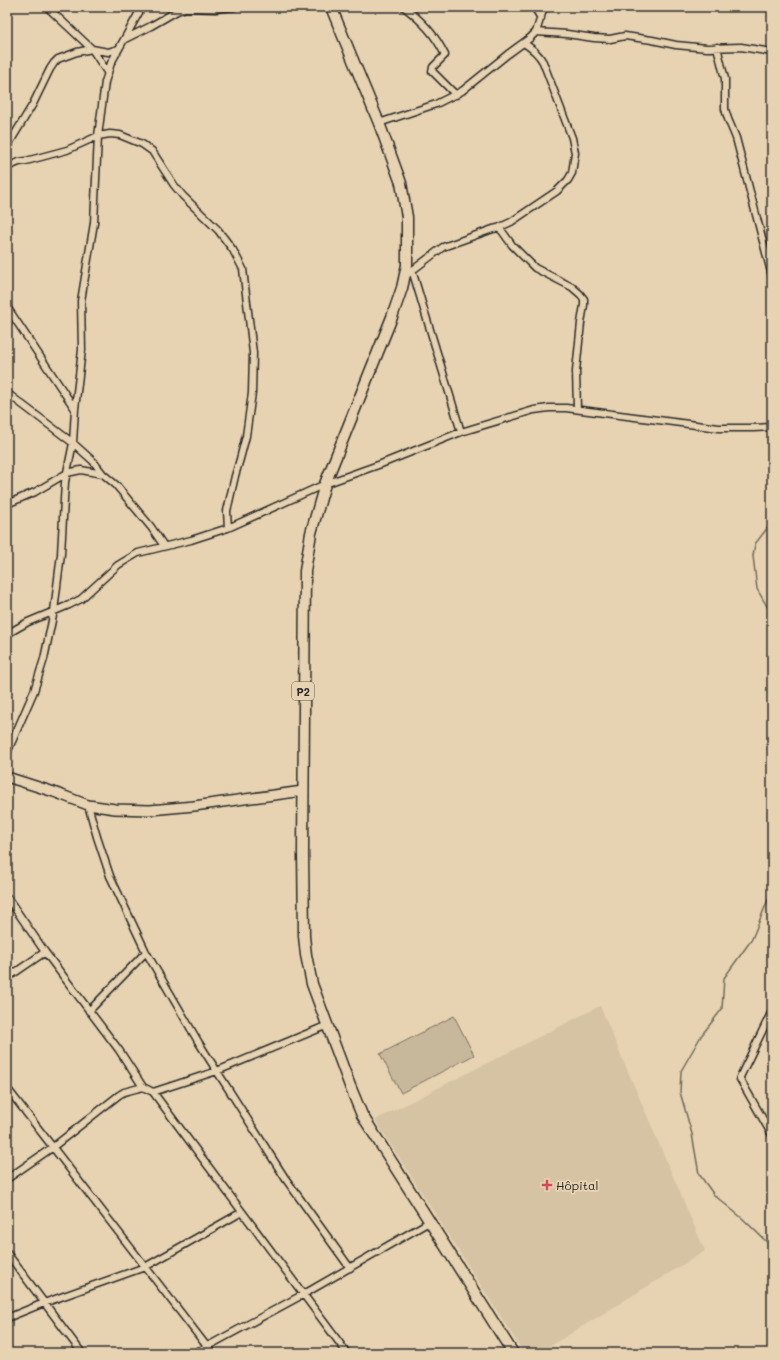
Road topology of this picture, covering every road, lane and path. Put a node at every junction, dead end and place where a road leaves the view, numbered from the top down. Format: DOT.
graph roads {
  1 [pos="47,7"];
  2 [pos="142,7"];
  3 [pos="234,7"];
  4 [pos="331,7"];
  5 [pos="404,7"];
  6 [pos="534,7"];
  7 [pos="544,7"];
  8 [pos="541,18"];
  9 [pos="536,32"];
  10 [pos="124,39"];
  11 [pos="524,43"];
  12 [pos="716,47"];
  13 [pos="92,49"];
  14 [pos="118,49"];
  15 [pos="772,52"];
  16 [pos="107,72"];
  17 [pos="454,96"];
  18 [pos="379,123"];
  19 [pos="98,136"];
  20 [pos="7,147"];
  21 [pos="7,167"];
  22 [pos="498,228"];
  23 [pos="408,273"];
  24 [pos="772,276"];
  25 [pos="7,307"];
  26 [pos="7,393"];
  27 [pos="75,409"];
  28 [pos="577,410"];
  29 [pos="772,426"];
  30 [pos="461,432"];
  31 [pos="73,443"];
  32 [pos="67,473"];
  33 [pos="103,474"];
  34 [pos="325,484"];
  35 [pos="7,504"];
  36 [pos="228,528"];
  37 [pos="164,546"];
  38 [pos="54,611"];
  39 [pos="7,634"];
  40 [pos="7,753"];
  41 [pos="7,777"];
  42 [pos="303,792"];
  43 [pos="88,805"];
  44 [pos="7,897"];
  45 [pos="45,952"];
  46 [pos="146,952"];
  47 [pos="7,978"];
  48 [pos="89,1011"];
  49 [pos="771,1015"];
  50 [pos="328,1025"];
  51 [pos="217,1071"];
  52 [pos="143,1087"];
  53 [pos="7,1088"];
  54 [pos="154,1092"];
  55 [pos="772,1135"];
  56 [pos="53,1146"];
  57 [pos="7,1179"];
  58 [pos="242,1212"];
  59 [pos="429,1222"];
  60 [pos="7,1253"];
  61 [pos="144,1267"];
  62 [pos="350,1268"];
  63 [pos="304,1294"];
  64 [pos="44,1303"];
  65 [pos="7,1318"];
  66 [pos="206,1346"];
  67 [pos="82,1353"];
  68 [pos="195,1353"];
  69 [pos="212,1353"];
  70 [pos="347,1353"];
  71 [pos="514,1353"];
  1 -- 13 [label="street"];
  2 -- 10 [label="street"];
  3 -- 10 [label="street"];
  4 -- 18 [label="main road, P2"];
  5 -- 17 [label="street"];
  6 -- 8 [label="street"];
  7 -- 8 [label="street"];
  8 -- 9 [label="street"];
  9 -- 11 [label="street"];
  9 -- 12 [label="street"];
  10 -- 14 [label="street"];
  11 -- 17 [label="street"];
  11 -- 22 [label="street"];
  12 -- 15 [label="street"];
  12 -- 24 [label="street"];
  13 -- 14 [label="street"];
  13 -- 16 [label="street"];
  13 -- 20 [label="street"];
  14 -- 16 [label="street"];
  16 -- 19 [label="street"];
  17 -- 18 [label="street"];
  18 -- 23 [label="main road, P2"];
  19 -- 21 [label="street"];
  19 -- 27 [label="street"];
  19 -- 36 [label="street"];
  22 -- 23 [label="street"];
  22 -- 28 [label="street"];
  23 -- 30 [label="street"];
  23 -- 34 [label="main road, P2"];
  25 -- 27 [label="street"];
  26 -- 31 [label="street"];
  27 -- 31 [label="street"];
  28 -- 29 [label="street"];
  28 -- 30 [label="street"];
  30 -- 34 [label="street"];
  31 -- 32 [label="street"];
  31 -- 33 [label="street"];
  32 -- 33 [label="street"];
  32 -- 35 [label="street"];
  32 -- 38 [label="street"];
  33 -- 37 [label="street"];
  34 -- 36 [label="street"];
  34 -- 42 [label="main road, P2"];
  36 -- 37 [label="street"];
  37 -- 38 [label="street"];
  38 -- 39 [label="street"];
  38 -- 40 [label="street"];
  41 -- 43 [label="main road"];
  42 -- 43 [label="main road"];
  42 -- 50 [label="main road, P2"];
  43 -- 46 [label="street"];
  44 -- 45 [label="street"];
  45 -- 47 [label="street"];
  45 -- 48 [label="street"];
  46 -- 48 [label="street"];
  46 -- 51 [label="street"];
  48 -- 52 [label="street"];
  49 -- 55 [label="street"];
  50 -- 51 [label="street"];
  50 -- 59 [label="main road, P2"];
  51 -- 54 [label="street"];
  51 -- 62 [label="street"];
  52 -- 54 [label="street"];
  52 -- 56 [label="street"];
  53 -- 56 [label="street"];
  54 -- 58 [label="street"];
  56 -- 57 [label="street"];
  56 -- 61 [label="street"];
  58 -- 61 [label="street"];
  58 -- 63 [label="street"];
  59 -- 62 [label="street"];
  59 -- 71 [label="main road, P2"];
  60 -- 64 [label="street"];
  61 -- 64 [label="street"];
  61 -- 66 [label="street"];
  62 -- 63 [label="street"];
  63 -- 66 [label="street"];
  63 -- 70 [label="street"];
  64 -- 65 [label="street"];
  64 -- 67 [label="street"];
  66 -- 68 [label="street"];
  66 -- 69 [label="street"];
}
